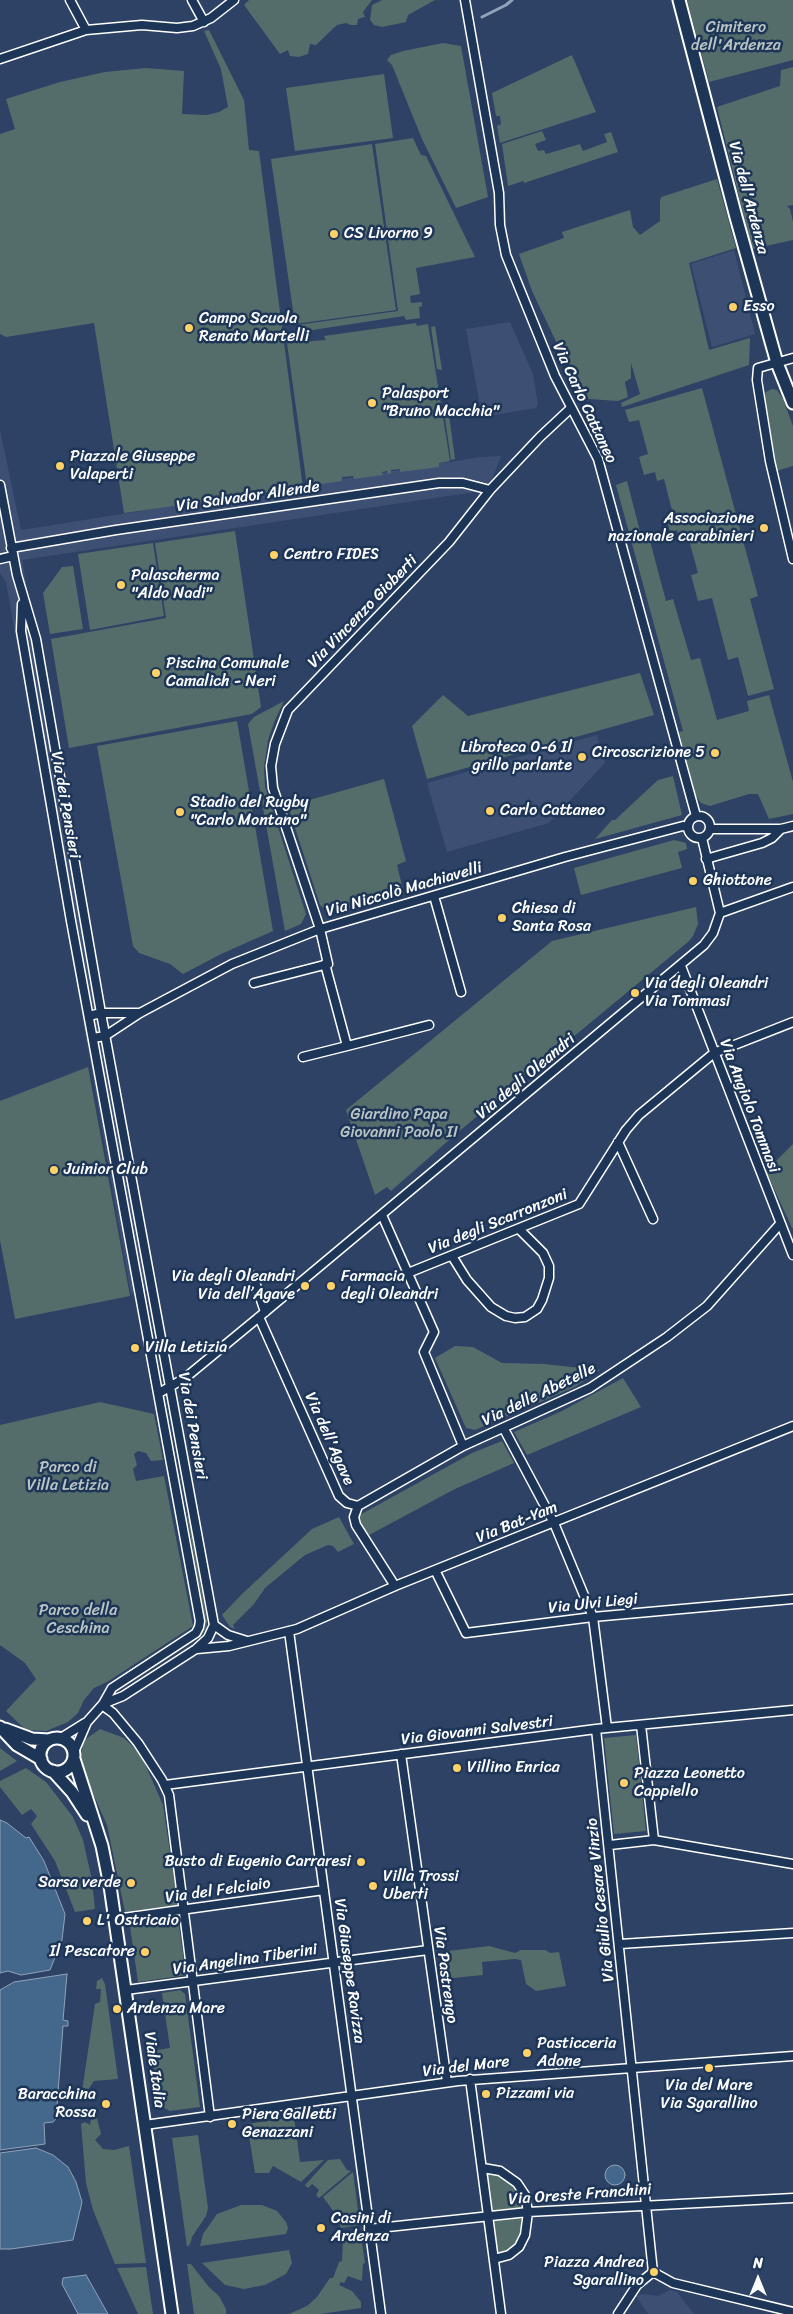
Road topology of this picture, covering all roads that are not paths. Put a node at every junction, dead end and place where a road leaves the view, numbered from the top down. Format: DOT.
graph roads {
  1 [pos="70,0"];
  2 [pos="192,0"];
  3 [pos="234,0"];
  4 [pos="465,0"];
  5 [pos="679,0"];
  6 [pos="204,22"];
  7 [pos="86,30"];
  8 [pos="0,59"];
  9 [pos="793,358"];
  10 [pos="777,363"];
  11 [pos="793,402"];
  12 [pos="571,408"];
  13 [pos="0,485"];
  14 [pos="490,490"];
  15 [pos="11,548"];
  16 [pos="13,556"];
  17 [pos="0,559"];
  18 [pos="793,559"];
  19 [pos="23,599"];
  20 [pos="696,816"];
  21 [pos="793,826"];
  22 [pos="688,827"];
  23 [pos="710,829"];
  24 [pos="781,829"];
  25 [pos="702,838"];
  26 [pos="706,859"];
  27 [pos="793,887"];
  28 [pos="434,896"];
  29 [pos="720,913"];
  30 [pos="320,929"];
  31 [pos="324,964"];
  32 [pos="681,966"];
  33 [pos="254,982"];
  34 [pos="461,992"];
  35 [pos="101,1013"];
  36 [pos="140,1013"];
  37 [pos="89,1016"];
  38 [pos="793,1022"];
  39 [pos="429,1025"];
  40 [pos="105,1036"];
  41 [pos="93,1038"];
  42 [pos="347,1046"];
  43 [pos="714,1053"];
  44 [pos="303,1057"];
  45 [pos="618,1142"];
  46 [pos="382,1215"];
  47 [pos="653,1219"];
  48 [pos="780,1224"];
  49 [pos="519,1229"];
  50 [pos="793,1255"];
  51 [pos="452,1256"];
  52 [pos="408,1273"];
  53 [pos="253,1276"];
  54 [pos="262,1315"];
  55 [pos="171,1387"];
  56 [pos="159,1393"];
  57 [pos="793,1426"];
  58 [pos="504,1429"];
  59 [pos="463,1446"];
  60 [pos="358,1506"];
  61 [pos="554,1523"];
  62 [pos="435,1570"];
  63 [pos="395,1586"];
  64 [pos="793,1598"];
  65 [pos="593,1617"];
  66 [pos="214,1625"];
  67 [pos="289,1631"];
  68 [pos="249,1641"];
  69 [pos="196,1649"];
  70 [pos="103,1704"];
  71 [pos="793,1710"];
  72 [pos="87,1722"];
  73 [pos="641,1725"];
  74 [pos="0,1727"];
  75 [pos="607,1728"];
  76 [pos="596,1729"];
  77 [pos="60,1738"];
  78 [pos="49,1740"];
  79 [pos="402,1754"];
  80 [pos="74,1756"];
  81 [pos="41,1759"];
  82 [pos="307,1766"];
  83 [pos="53,1771"];
  84 [pos="165,1785"];
  85 [pos="97,1831"];
  86 [pos="654,1840"];
  87 [pos="610,1845"];
  88 [pos="793,1864"];
  89 [pos="324,1890"];
  90 [pos="183,1910"];
  91 [pos="116,1919"];
  92 [pos="793,1933"];
  93 [pos="620,1944"];
  94 [pos="428,1950"];
  95 [pos="334,1961"];
  96 [pos="192,1981"];
  97 [pos="126,1990"];
  98 [pos="793,2056"];
  99 [pos="630,2067"];
  100 [pos="470,2079"];
  101 [pos="447,2082"];
  102 [pos="352,2097"];
  103 [pos="210,2117"];
  104 [pos="145,2125"];
  105 [pos="483,2168"];
  106 [pos="793,2198"];
  107 [pos="647,2204"];
  108 [pos="528,2212"];
  109 [pos="486,2216"];
  110 [pos="370,2229"];
  111 [pos="494,2259"];
  112 [pos="653,2272"];
  113 [pos="793,2312"];
  114 [pos="172,2314"];
  115 [pos="381,2314"];
  116 [pos="501,2314"];
  117 [pos="618,2314"];
  1 -- 7 [label="street"];
  2 -- 6 [label="street"];
  3 -- 6 [label="street"];
  4 -- 12 [label="street, Via Carlo Cattaneo"];
  5 -- 10 [label="main road, Via dell'Ardenza"];
  6 -- 7 [label="street"];
  7 -- 8 [label="street"];
  9 -- 10 [label="street"];
  10 -- 11 [label="main road, Via dell'Ardenza"];
  10 -- 18 [label="street"];
  12 -- 14 [label="street, Via Vincenzo Gioberti"];
  12 -- 20 [label="street, Via Carlo Cattaneo"];
  13 -- 15 [label="street, Via dei Pensieri"];
  14 -- 15 [label="street, Via Salvador Allende"];
  14 -- 30 [label="street, Via Vincenzo Gioberti"];
  15 -- 16 [label="street, Via dei Pensieri"];
  16 -- 17 [label="street"];
  16 -- 19 [label="street, Via dei Pensieri"];
  19 -- 35 [label="street, Via dei Pensieri"];
  19 -- 37 [label="street, Via dei Pensieri"];
  20 -- 22 [label="street"];
  20 -- 23 [label="street"];
  21 -- 24 [label="street"];
  22 -- 25 [label="street"];
  22 -- 28 [label="street, Via Niccolò Machiavelli"];
  23 -- 24 [label="street"];
  23 -- 25 [label="street"];
  24 -- 26 [label="street"];
  25 -- 26 [label="street"];
  26 -- 29 [label="street"];
  27 -- 29 [label="street"];
  28 -- 30 [label="street, Via Niccolò Machiavelli"];
  28 -- 34 [label="street"];
  29 -- 32 [label="street, Via degli Oleandri"];
  30 -- 31 [label="street, Via Vincenzo Gioberti"];
  30 -- 36 [label="street, Via Niccolò Machiavelli"];
  31 -- 33 [label="street"];
  31 -- 42 [label="street"];
  32 -- 43 [label="street, Via Angiolo Tommasi"];
  32 -- 46 [label="street, Via degli Oleandri"];
  35 -- 36 [label="street, Via Niccolò Machiavelli"];
  35 -- 37 [label="street"];
  35 -- 40 [label="street, Via dei Pensieri"];
  36 -- 40 [label="street, Via Niccolò Machiavelli"];
  37 -- 41 [label="street, Via dei Pensieri"];
  38 -- 43 [label="street, Via degli Scarronzoni"];
  39 -- 42 [label="street"];
  40 -- 41 [label="street"];
  40 -- 55 [label="street, Via dei Pensieri"];
  41 -- 56 [label="street, Via dei Pensieri"];
  42 -- 44 [label="street"];
  43 -- 45 [label="street, Via degli Scarronzoni"];
  43 -- 48 [label="street, Via Angiolo Tommasi"];
  45 -- 47 [label="street"];
  45 -- 49 [label="street, Via degli Scarronzoni"];
  46 -- 52 [label="street"];
  46 -- 54 [label="street, Via degli Oleandri"];
  48 -- 50 [label="street, Via Angiolo Tommasi"];
  48 -- 58 [label="street, Via delle Abetelle"];
  49 -- 51 [label="street, Via degli Scarronzoni"];
  49 -- 51 [label="street"];
  51 -- 52 [label="street, Via degli Scarronzoni"];
  52 -- 59 [label="street"];
  53 -- 54 [label="street, Via dell'Agave"];
  54 -- 55 [label="street, Via degli Oleandri"];
  54 -- 60 [label="street, Via dell'Agave"];
  55 -- 56 [label="street, Via degli Oleandri"];
  55 -- 66 [label="street, Via dei Pensieri"];
  56 -- 70 [label="street, Via dei Pensieri"];
  57 -- 61 [label="street, Via Bat-Yam"];
  58 -- 59 [label="street, Via delle Abetelle"];
  58 -- 61 [label="street"];
  59 -- 60 [label="street, Via delle Abetelle"];
  60 -- 63 [label="street, Via dell'Agave"];
  61 -- 62 [label="street, Via Bat-Yam"];
  61 -- 65 [label="street"];
  62 -- 63 [label="street, Via Bat-Yam"];
  62 -- 65 [label="street, Via Ulvi Liegi"];
  63 -- 67 [label="street, Via Bat-Yam"];
  64 -- 65 [label="street, Via Ulvi Liegi"];
  65 -- 75 [label="street"];
  66 -- 68 [label="street"];
  66 -- 69 [label="street, Via dei Pensieri"];
  67 -- 68 [label="street, Via Bat-Yam"];
  67 -- 82 [label="street, Via Giuseppe Ravizza"];
  68 -- 69 [label="street, Via Bat-Yam"];
  69 -- 70 [label="street, Via dei Pensieri"];
  70 -- 72 [label="street, Via dei Pensieri"];
  70 -- 84 [label="street"];
  71 -- 73 [label="street, Via Giovanni Salvestri"];
  72 -- 77 [label="street, Via dei Pensieri"];
  72 -- 80 [label="street, Via dei Pensieri"];
  73 -- 75 [label="street, Via Giovanni Salvestri"];
  73 -- 86 [label="street"];
  74 -- 78 [label="main road"];
  74 -- 81 [label="main road"];
  75 -- 76 [label="street, Via Giovanni Salvestri"];
  76 -- 79 [label="street, Via Giovanni Salvestri"];
  76 -- 87 [label="street, Via Giulio Cesare Vinzio"];
  77 -- 78 [label="main road"];
  77 -- 80 [label="main road"];
  78 -- 81 [label="main road"];
  79 -- 82 [label="street, Via Giovanni Salvestri"];
  79 -- 94 [label="street, Via Pastrengo"];
  80 -- 83 [label="main road"];
  80 -- 85 [label="main road, Viale Italia"];
  81 -- 83 [label="main road"];
  82 -- 84 [label="street, Via Giovanni Salvestri"];
  82 -- 89 [label="street, Via Giuseppe Ravizza"];
  83 -- 85 [label="main road, Viale Italia"];
  84 -- 90 [label="street"];
  85 -- 91 [label="main road, Viale Italia"];
  86 -- 87 [label="street"];
  86 -- 88 [label="street"];
  87 -- 93 [label="street, Via Giulio Cesare Vinzio"];
  89 -- 90 [label="street, Via del Felciaio"];
  89 -- 95 [label="street, Via Giuseppe Ravizza"];
  90 -- 91 [label="street, Via del Felciaio"];
  90 -- 96 [label="street"];
  91 -- 97 [label="main road, Viale Italia"];
  92 -- 93 [label="street"];
  93 -- 99 [label="street, Via Giulio Cesare Vinzio"];
  94 -- 95 [label="street, Via Angelina Tiberini"];
  94 -- 101 [label="street, Via Pastrengo"];
  95 -- 96 [label="street, Via Angelina Tiberini"];
  95 -- 102 [label="street, Via Giuseppe Ravizza"];
  96 -- 97 [label="street, Via Angelina Tiberini"];
  96 -- 103 [label="street"];
  97 -- 104 [label="main road, Viale Italia"];
  98 -- 99 [label="street, Via del Mare"];
  99 -- 100 [label="street, Via del Mare"];
  99 -- 107 [label="street, Via Giulio Cesare Vinzio"];
  100 -- 101 [label="street, Via del Mare"];
  100 -- 105 [label="street"];
  101 -- 102 [label="street, Via del Mare"];
  102 -- 103 [label="street, Via del Mare"];
  102 -- 110 [label="street, Via Giuseppe Ravizza"];
  103 -- 104 [label="street, Via del Mare"];
  104 -- 114 [label="main road, Viale Italia"];
  105 -- 108 [label="street"];
  105 -- 109 [label="street"];
  106 -- 107 [label="street, Via Oreste Franchini"];
  107 -- 108 [label="street, Via Oreste Franchini"];
  107 -- 112 [label="street, Via Giulio Cesare Vinzio"];
  108 -- 109 [label="street, Via Oreste Franchini"];
  108 -- 111 [label="street"];
  109 -- 110 [label="street, Via Oreste Franchini"];
  109 -- 111 [label="street"];
  110 -- 115 [label="street, Via Giuseppe Ravizza"];
  111 -- 116 [label="street"];
  112 -- 113 [label="street"];
  112 -- 117 [label="street"];
}
